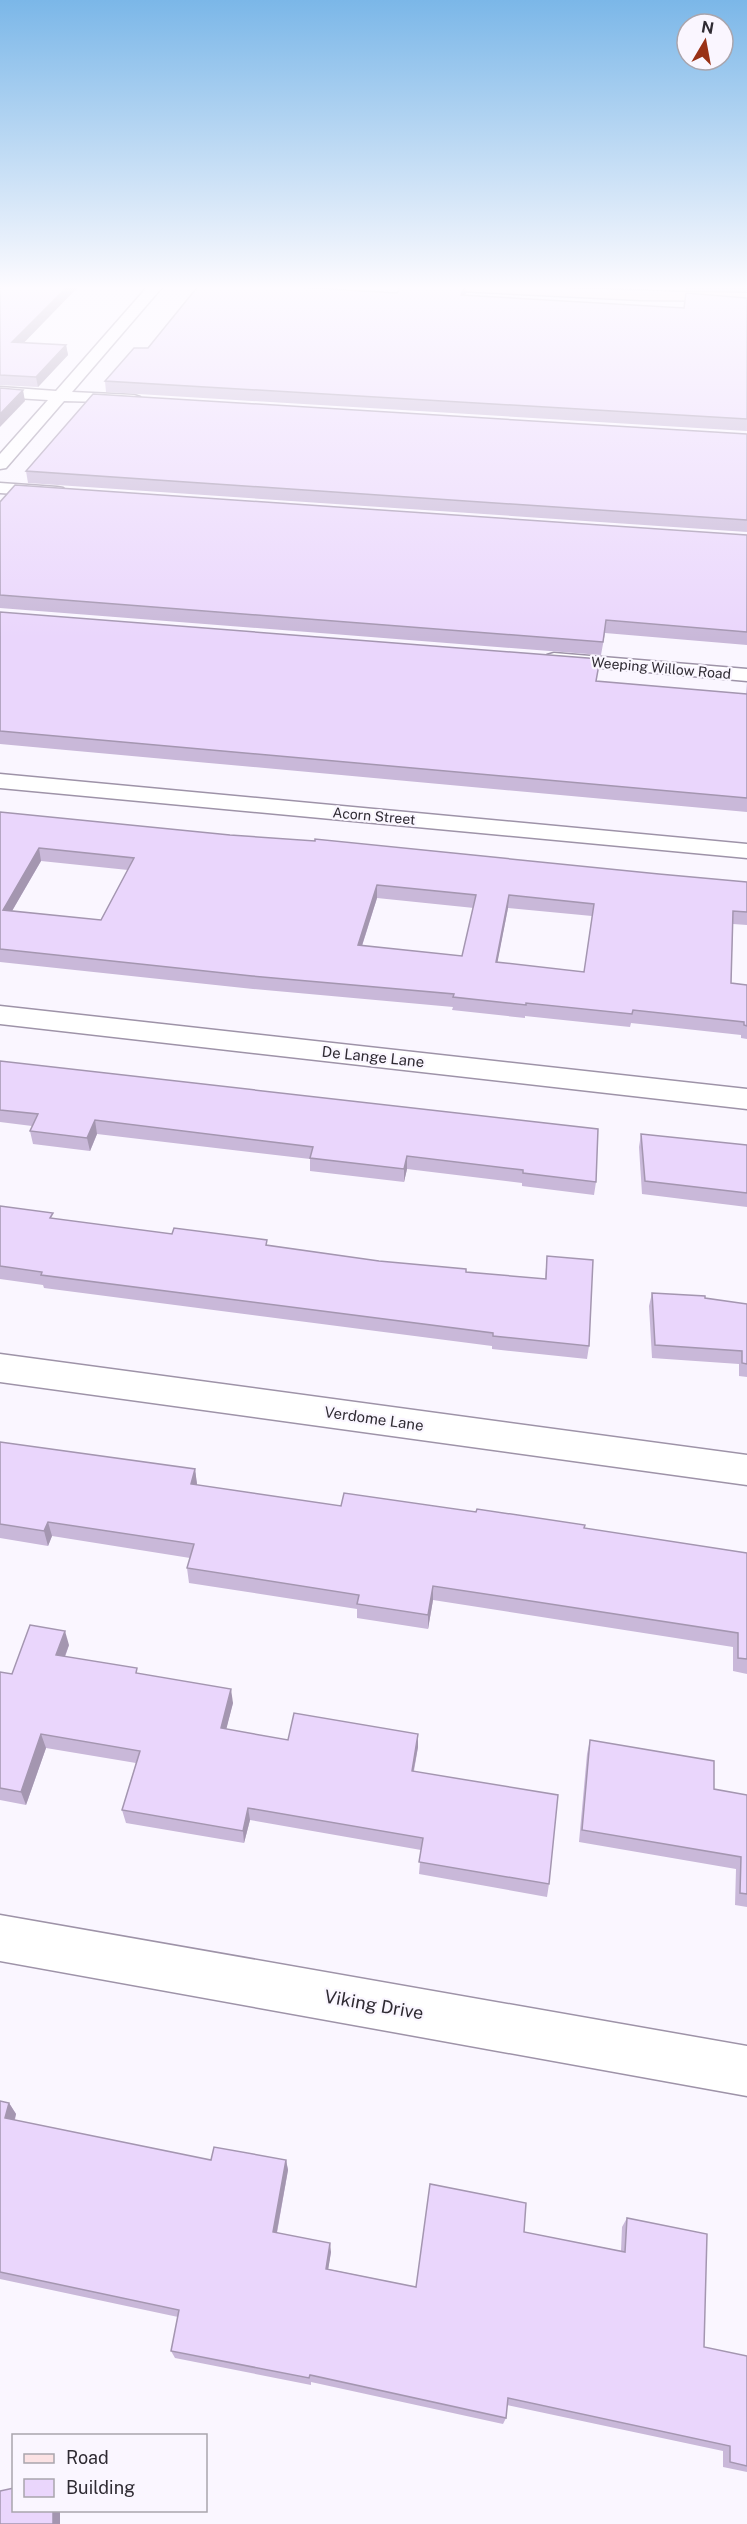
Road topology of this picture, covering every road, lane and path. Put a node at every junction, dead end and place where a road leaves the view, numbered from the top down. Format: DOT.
graph roads {
  1 [pos="53,403"];
  2 [pos="0,464"];
  3 [pos="0,488"];
  4 [pos="71,493"];
  5 [pos="534,658"];
  6 [pos="747,675"];
  7 [pos="0,781"];
  8 [pos="747,851"];
  9 [pos="0,1015"];
  10 [pos="747,1099"];
  11 [pos="0,1368"];
  12 [pos="747,1470"];
  13 [pos="0,1938"];
  14 [pos="747,2071"];
  1 -- 2 [label="street"];
  3 -- 4 [label="street"];
  5 -- 6 [label="street, Weeping Willow Road"];
  7 -- 8 [label="street, Acorn Street"];
  9 -- 10 [label="street, De Lange Lane"];
  11 -- 12 [label="street, Verdome Lane"];
  13 -- 14 [label="street, Viking Drive"];
}
